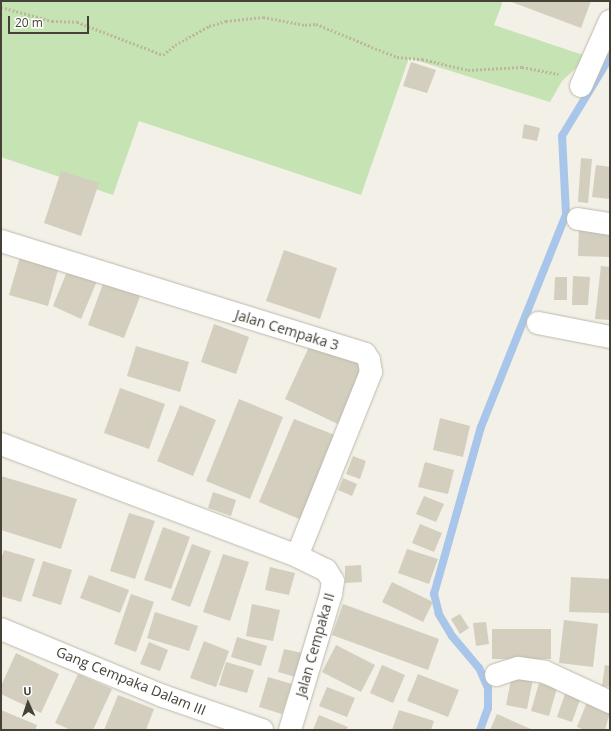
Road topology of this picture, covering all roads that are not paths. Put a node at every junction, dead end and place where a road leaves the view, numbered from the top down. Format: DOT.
graph roads {
  1 [pos="610,21"];
  2 [pos="583,82"];
  3 [pos="578,218"];
  4 [pos="610,224"];
  5 [pos="1,241"];
  6 [pos="538,323"];
  7 [pos="610,337"];
  8 [pos="1,444"];
  9 [pos="296,556"];
  10 [pos="1,629"];
  11 [pos="496,675"];
  12 [pos="610,702"];
  13 [pos="262,730"];
  14 [pos="290,730"];
  1 -- 2 [label="street"];
  3 -- 4 [label="street"];
  5 -- 9 [label="street, Jalan Cempaka 3"];
  6 -- 7 [label="street"];
  8 -- 9 [label="street, Jalan Cempaka II"];
  9 -- 14 [label="street, Jalan Cempaka II"];
  10 -- 13 [label="street, Gang Cempaka Dalam III"];
  11 -- 12 [label="street"];
}
